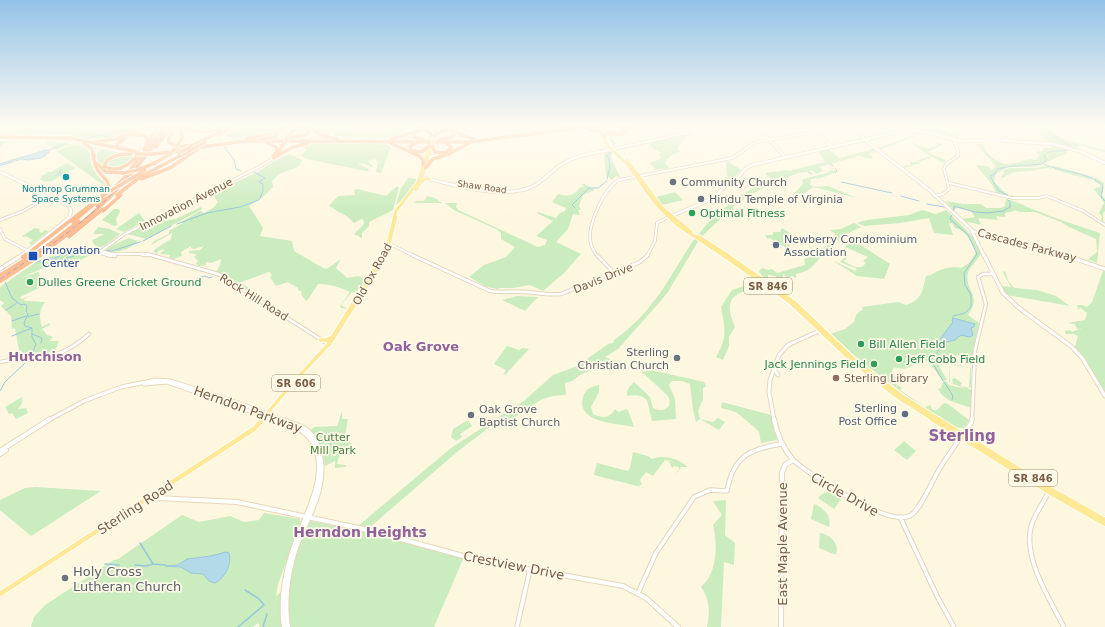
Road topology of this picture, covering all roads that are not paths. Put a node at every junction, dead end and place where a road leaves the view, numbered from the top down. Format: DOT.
graph roads {
  1 [pos="93,154"];
  2 [pos="122,154"];
  3 [pos="138,154"];
  4 [pos="141,154"];
  5 [pos="144,154"];
  6 [pos="148,154"];
  7 [pos="170,154"];
  8 [pos="177,154"];
  9 [pos="180,154"];
  10 [pos="191,154"];
  11 [pos="275,154"];
  12 [pos="276,154"];
  13 [pos="280,154"];
  14 [pos="413,154"];
  15 [pos="422,154"];
  16 [pos="428,154"];
  17 [pos="448,154"];
  18 [pos="591,154"];
  19 [pos="619,154"];
  20 [pos="738,154"];
  21 [pos="782,154"];
  22 [pos="798,154"];
  23 [pos="881,154"];
  24 [pos="882,154"];
  25 [pos="958,154"];
  26 [pos="1086,154"];
  27 [pos="426,157"];
  28 [pos="785,157"];
  29 [pos="272,158"];
  30 [pos="885,158"];
  31 [pos="892,161"];
  32 [pos="1105,164"];
  33 [pos="425,166"];
  34 [pos="135,171"];
  35 [pos="0,173"];
  36 [pos="125,174"];
  37 [pos="638,175"];
  38 [pos="422,177"];
  39 [pos="430,179"];
  40 [pos="421,183"];
  41 [pos="949,183"];
  42 [pos="40,194"];
  43 [pos="48,196"];
  44 [pos="934,196"];
  45 [pos="42,200"];
  46 [pos="98,202"];
  47 [pos="669,217"];
  48 [pos="0,220"];
  49 [pos="87,221"];
  50 [pos="1105,225"];
  51 [pos="74,226"];
  52 [pos="0,229"];
  53 [pos="971,230"];
  54 [pos="389,245"];
  55 [pos="27,250"];
  56 [pos="141,254"];
  57 [pos="18,262"];
  58 [pos="1105,269"];
  59 [pos="1,272"];
  60 [pos="614,274"];
  61 [pos="993,274"];
  62 [pos="0,282"];
  63 [pos="822,330"];
  64 [pos="89,334"];
  65 [pos="332,336"];
  66 [pos="320,340"];
  67 [pos="328,345"];
  68 [pos="323,352"];
  69 [pos="848,358"];
  70 [pos="0,362"];
  71 [pos="850,364"];
  72 [pos="774,369"];
  73 [pos="778,375"];
  74 [pos="1105,396"];
  75 [pos="267,414"];
  76 [pos="962,436"];
  77 [pos="781,444"];
  78 [pos="0,453"];
  79 [pos="792,460"];
  80 [pos="1049,490"];
  81 [pos="153,495"];
  82 [pos="307,517"];
  83 [pos="900,517"];
  84 [pos="1105,520"];
  85 [pos="1105,524"];
  86 [pos="530,569"];
  87 [pos="638,593"];
  88 [pos="0,594"];
  89 [pos="284,627"];
  90 [pos="288,627"];
  91 [pos="517,627"];
  92 [pos="678,627"];
  93 [pos="781,627"];
  94 [pos="954,627"];
  95 [pos="1064,627"];
  1 -- 36 [label="highway"];
  1 -- 46 [label="highway"];
  2 -- 3 [label="highway"];
  3 -- 46 [label="highway"];
  4 -- 36 [label="highway"];
  5 -- 36 [label="highway"];
  6 -- 34 [label="highway"];
  7 -- 34 [label="highway, bridge"];
  8 -- 59 [label="highway, bridge"];
  9 -- 49 [label="highway"];
  10 -- 49 [label="highway"];
  11 -- 29 [label="highway"];
  12 -- 29 [label="highway, bridge"];
  13 -- 29 [label="highway"];
  14 -- 33 [label="highway"];
  15 -- 27 [label="highway"];
  16 -- 33 [label="main road, Old Ox Road / SR 606"];
  17 -- 33 [label="highway"];
  18 -- 39 [label="main road, Shaw Road"];
  19 -- 37 [label="main road, SR 846"];
  20 -- 37 [label="street"];
  21 -- 28 [label="street"];
  22 -- 28 [label="main road, Davis Drive"];
  23 -- 30 [label="main road"];
  24 -- 31 [label="main road"];
  25 -- 41 [label="street"];
  26 -- 32 [label="main road"];
  27 -- 33 [label="main road, Old Ox Road / SR 606"];
  27 -- 38 [label="main road"];
  28 -- 47 [label="main road, Davis Drive"];
  29 -- 56 [label="street, Innovation Avenue"];
  30 -- 31 [label="main road"];
  30 -- 44 [label="main road"];
  31 -- 44 [label="main road"];
  33 -- 38 [label="main road, Old Ox Road / SR 606"];
  34 -- 36 [label="highway, bridge"];
  34 -- 49 [label="highway"];
  35 -- 42 [label="main road"];
  35 -- 43 [label="main road"];
  36 -- 51 [label="highway"];
  37 -- 47 [label="main road, SR 846"];
  37 -- 60 [label="street"];
  38 -- 39 [label="main road, Shaw Road"];
  38 -- 40 [label="main road, Old Ox Road / SR 606"];
  38 -- 54 [label="main road, Old Ox Road / SR 606"];
  39 -- 40 [label="main road"];
  40 -- 54 [label="main road, Old Ox Road / SR 606"];
  41 -- 44 [label="street"];
  41 -- 50 [label="street"];
  42 -- 43 [label="main road"];
  42 -- 45 [label="main road"];
  43 -- 45 [label="street"];
  43 -- 48 [label="street"];
  43 -- 55 [label="main road"];
  44 -- 53 [label="main road"];
  45 -- 48 [label="street"];
  46 -- 57 [label="highway"];
  47 -- 60 [label="street, Davis Drive"];
  47 -- 63 [label="main road, SR 846"];
  49 -- 62 [label="highway"];
  49 -- 62 [label="highway"];
  51 -- 57 [label="highway"];
  51 -- 59 [label="highway"];
  52 -- 55 [label="street"];
  53 -- 58 [label="main road, Cascades Parkway"];
  53 -- 61 [label="main road"];
  54 -- 60 [label="street, Davis Drive"];
  54 -- 65 [label="main road, Old Ox Road / SR 606"];
  54 -- 67 [label="main road, Old Ox Road / SR 606"];
  55 -- 59 [label="main road"];
  56 -- 66 [label="street, Rock Hill Road"];
  57 -- 59 [label="highway"];
  61 -- 74 [label="main road"];
  61 -- 76 [label="street"];
  63 -- 69 [label="main road, SR 846"];
  63 -- 72 [label="main road"];
  63 -- 76 [label="main road, SR 846"];
  64 -- 70 [label="street"];
  65 -- 66 [label="main road"];
  65 -- 67 [label="main road, Old Ox Road / SR 606"];
  66 -- 67 [label="street, Rock Hill Road"];
  67 -- 68 [label="main road, Old Ox Road / SR 606"];
  68 -- 75 [label="main road, Sterling Road / SR 606"];
  69 -- 71 [label="main road"];
  69 -- 76 [label="main road, SR 846"];
  72 -- 73 [label="main road"];
  72 -- 77 [label="main road"];
  75 -- 78 [label="main road, Herndon Parkway"];
  75 -- 81 [label="main road, Sterling Road"];
  75 -- 82 [label="main road, Herndon Parkway"];
  76 -- 80 [label="main road, SR 846"];
  76 -- 83 [label="street"];
  77 -- 79 [label="main road"];
  77 -- 87 [label="street"];
  79 -- 83 [label="street, Circle Drive"];
  79 -- 93 [label="main road, East Maple Avenue"];
  80 -- 84 [label="main road, SR 846"];
  80 -- 85 [label="main road, SR 846"];
  80 -- 95 [label="street"];
  81 -- 82 [label="main road, Crestview Drive"];
  81 -- 88 [label="main road, Sterling Road"];
  82 -- 86 [label="main road, Crestview Drive"];
  82 -- 89 [label="main road, Herndon Parkway"];
  82 -- 90 [label="main road, Herndon Parkway"];
  83 -- 94 [label="street"];
  86 -- 87 [label="main road, Crestview Drive"];
  86 -- 91 [label="street"];
  87 -- 92 [label="main road, Crestview Drive"];
}
